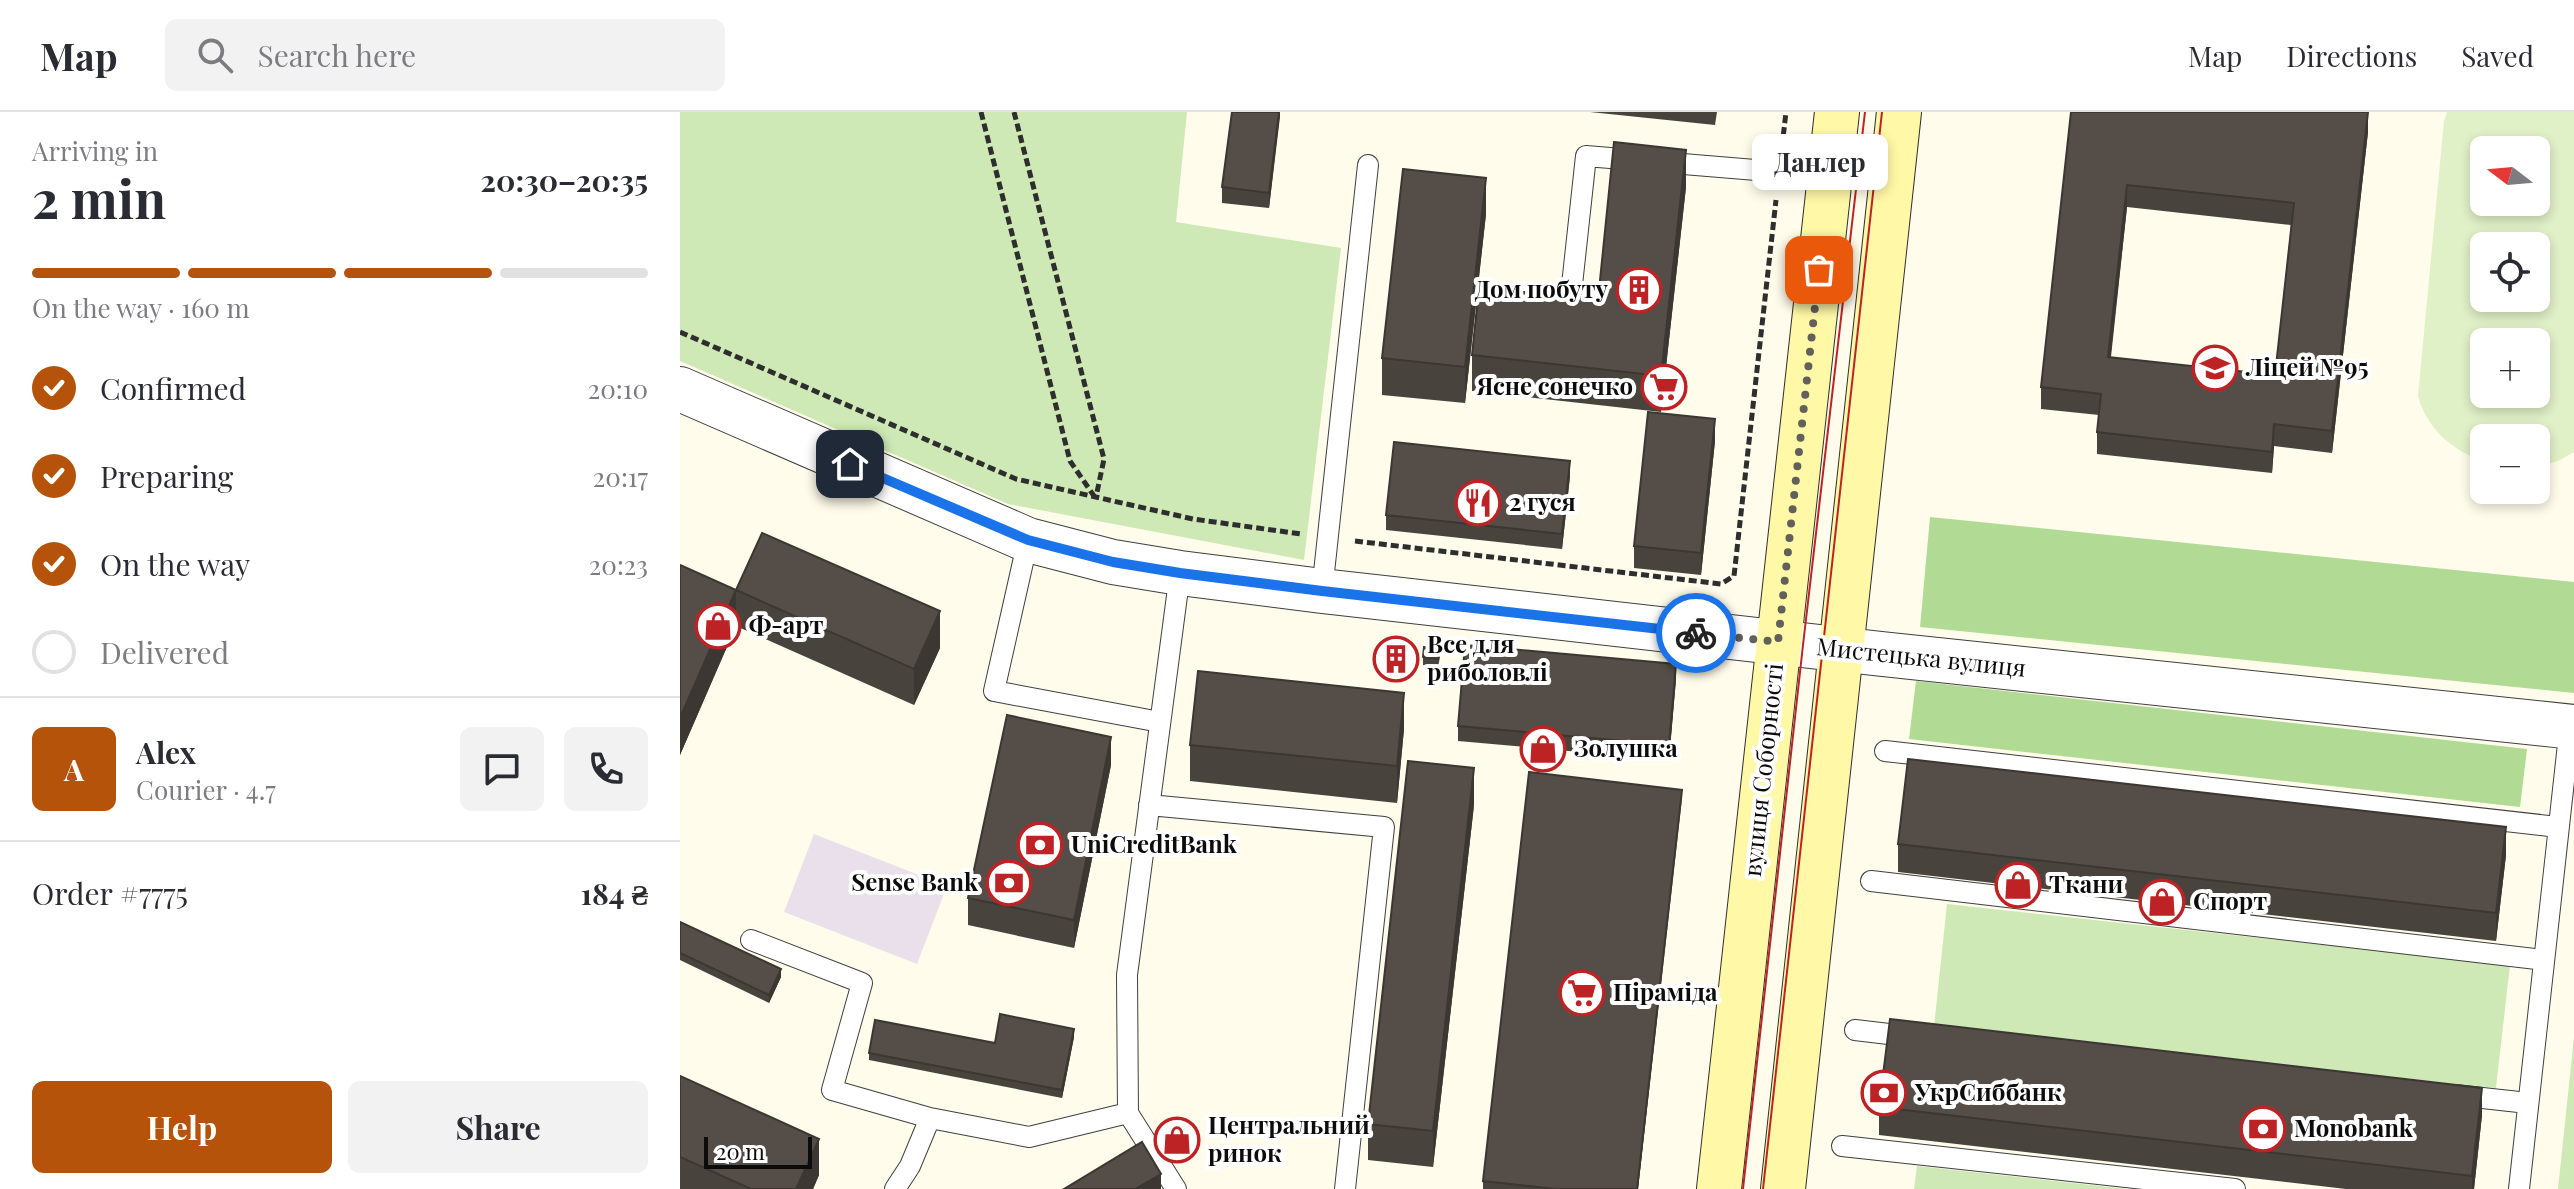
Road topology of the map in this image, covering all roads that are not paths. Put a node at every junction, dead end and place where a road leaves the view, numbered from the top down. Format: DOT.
graph roads {
  1 [pos="1837,112"];
  2 [pos="1899,112"];
  3 [pos="1368,165"];
  4 [pos="1829,176"];
  5 [pos="1571,294"];
  6 [pos="680,389"];
  7 [pos="1028,540"];
  8 [pos="1180,573"];
  9 [pos="1322,591"];
  10 [pos="1778,642"];
  11 [pos="1840,649"];
  12 [pos="1160,722"];
  13 [pos="2572,727"];
  14 [pos="1885,751"];
  15 [pos="1149,805"];
  16 [pos="2558,827"];
  17 [pos="1871,881"];
  18 [pos="751,940"];
  19 [pos="2544,960"];
  20 [pos="1855,1030"];
  21 [pos="1933,1039"];
  22 [pos="2434,1093"];
  23 [pos="2528,1103"];
  24 [pos="1128,1113"];
  25 [pos="930,1118"];
  26 [pos="1842,1146"];
  27 [pos="895,1189"];
  28 [pos="1176,1189"];
  29 [pos="1345,1189"];
  30 [pos="1719,1189"];
  31 [pos="1783,1189"];
  32 [pos="2235,1189"];
  33 [pos="2519,1189"];
  1 -- 4 [label="main road, вулиця Соборності"];
  2 -- 11 [label="main road"];
  3 -- 9 [label="lane"];
  4 -- 5 [label="lane"];
  4 -- 10 [label="main road, вулиця Соборності"];
  6 -- 7 [label="street, Мистецька вулиця"];
  7 -- 8 [label="street, Мистецька вулиця"];
  7 -- 12 [label="lane"];
  8 -- 9 [label="street, Мистецька вулиця"];
  8 -- 12 [label="lane"];
  9 -- 10 [label="street, Мистецька вулиця"];
  10 -- 11 [label="street, Мистецька вулиця"];
  10 -- 30 [label="main road, вулиця Соборності"];
  11 -- 13 [label="street, Мистецька вулиця"];
  11 -- 31 [label="main road"];
  12 -- 15 [label="lane"];
  13 -- 16 [label="lane"];
  14 -- 16 [label="lane"];
  15 -- 24 [label="lane"];
  15 -- 29 [label="lane"];
  16 -- 19 [label="lane"];
  17 -- 19 [label="lane"];
  18 -- 25 [label="lane"];
  19 -- 23 [label="lane"];
  20 -- 21 [label="lane"];
  22 -- 23 [label="lane"];
  23 -- 33 [label="lane"];
  24 -- 25 [label="lane"];
  24 -- 28 [label="lane"];
  25 -- 27 [label="lane"];
  26 -- 32 [label="lane"];
}
